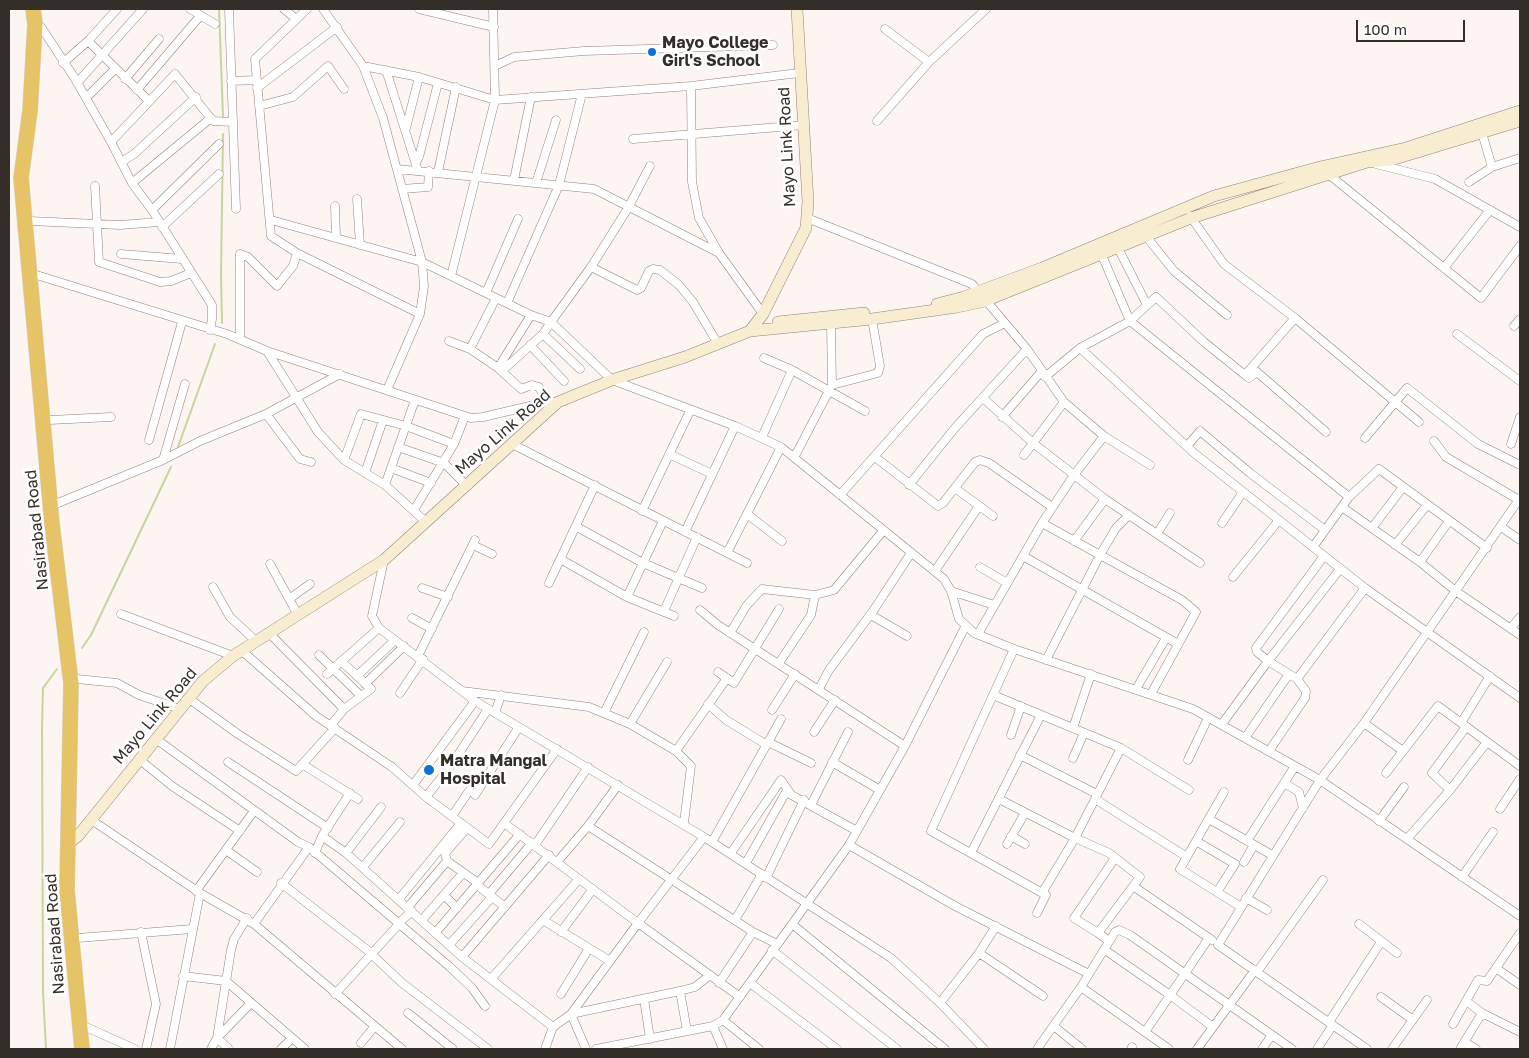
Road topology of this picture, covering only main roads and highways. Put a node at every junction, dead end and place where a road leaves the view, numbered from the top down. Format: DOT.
graph roads {
  1 [pos="33,9"];
  2 [pos="39,9"];
  3 [pos="38,26"];
  4 [pos="25,178"];
  5 [pos="34,274"];
  6 [pos="73,839"];
  7 [pos="82,1049"];
  8 [pos="88,1049"];
  1 -- 3 [label="highway, Nasirabad Road"];
  2 -- 3 [label="highway, Nasirabad Road"];
  3 -- 4 [label="highway, Nasirabad Road"];
  4 -- 5 [label="highway, Nasirabad Road"];
  4 -- 5 [label="highway, Nasirabad Road"];
  5 -- 6 [label="highway, Nasirabad Road"];
  5 -- 6 [label="highway, Nasirabad Road"];
  6 -- 7 [label="highway, Nasirabad Road"];
  6 -- 8 [label="highway, Nasirabad Road"];
}
